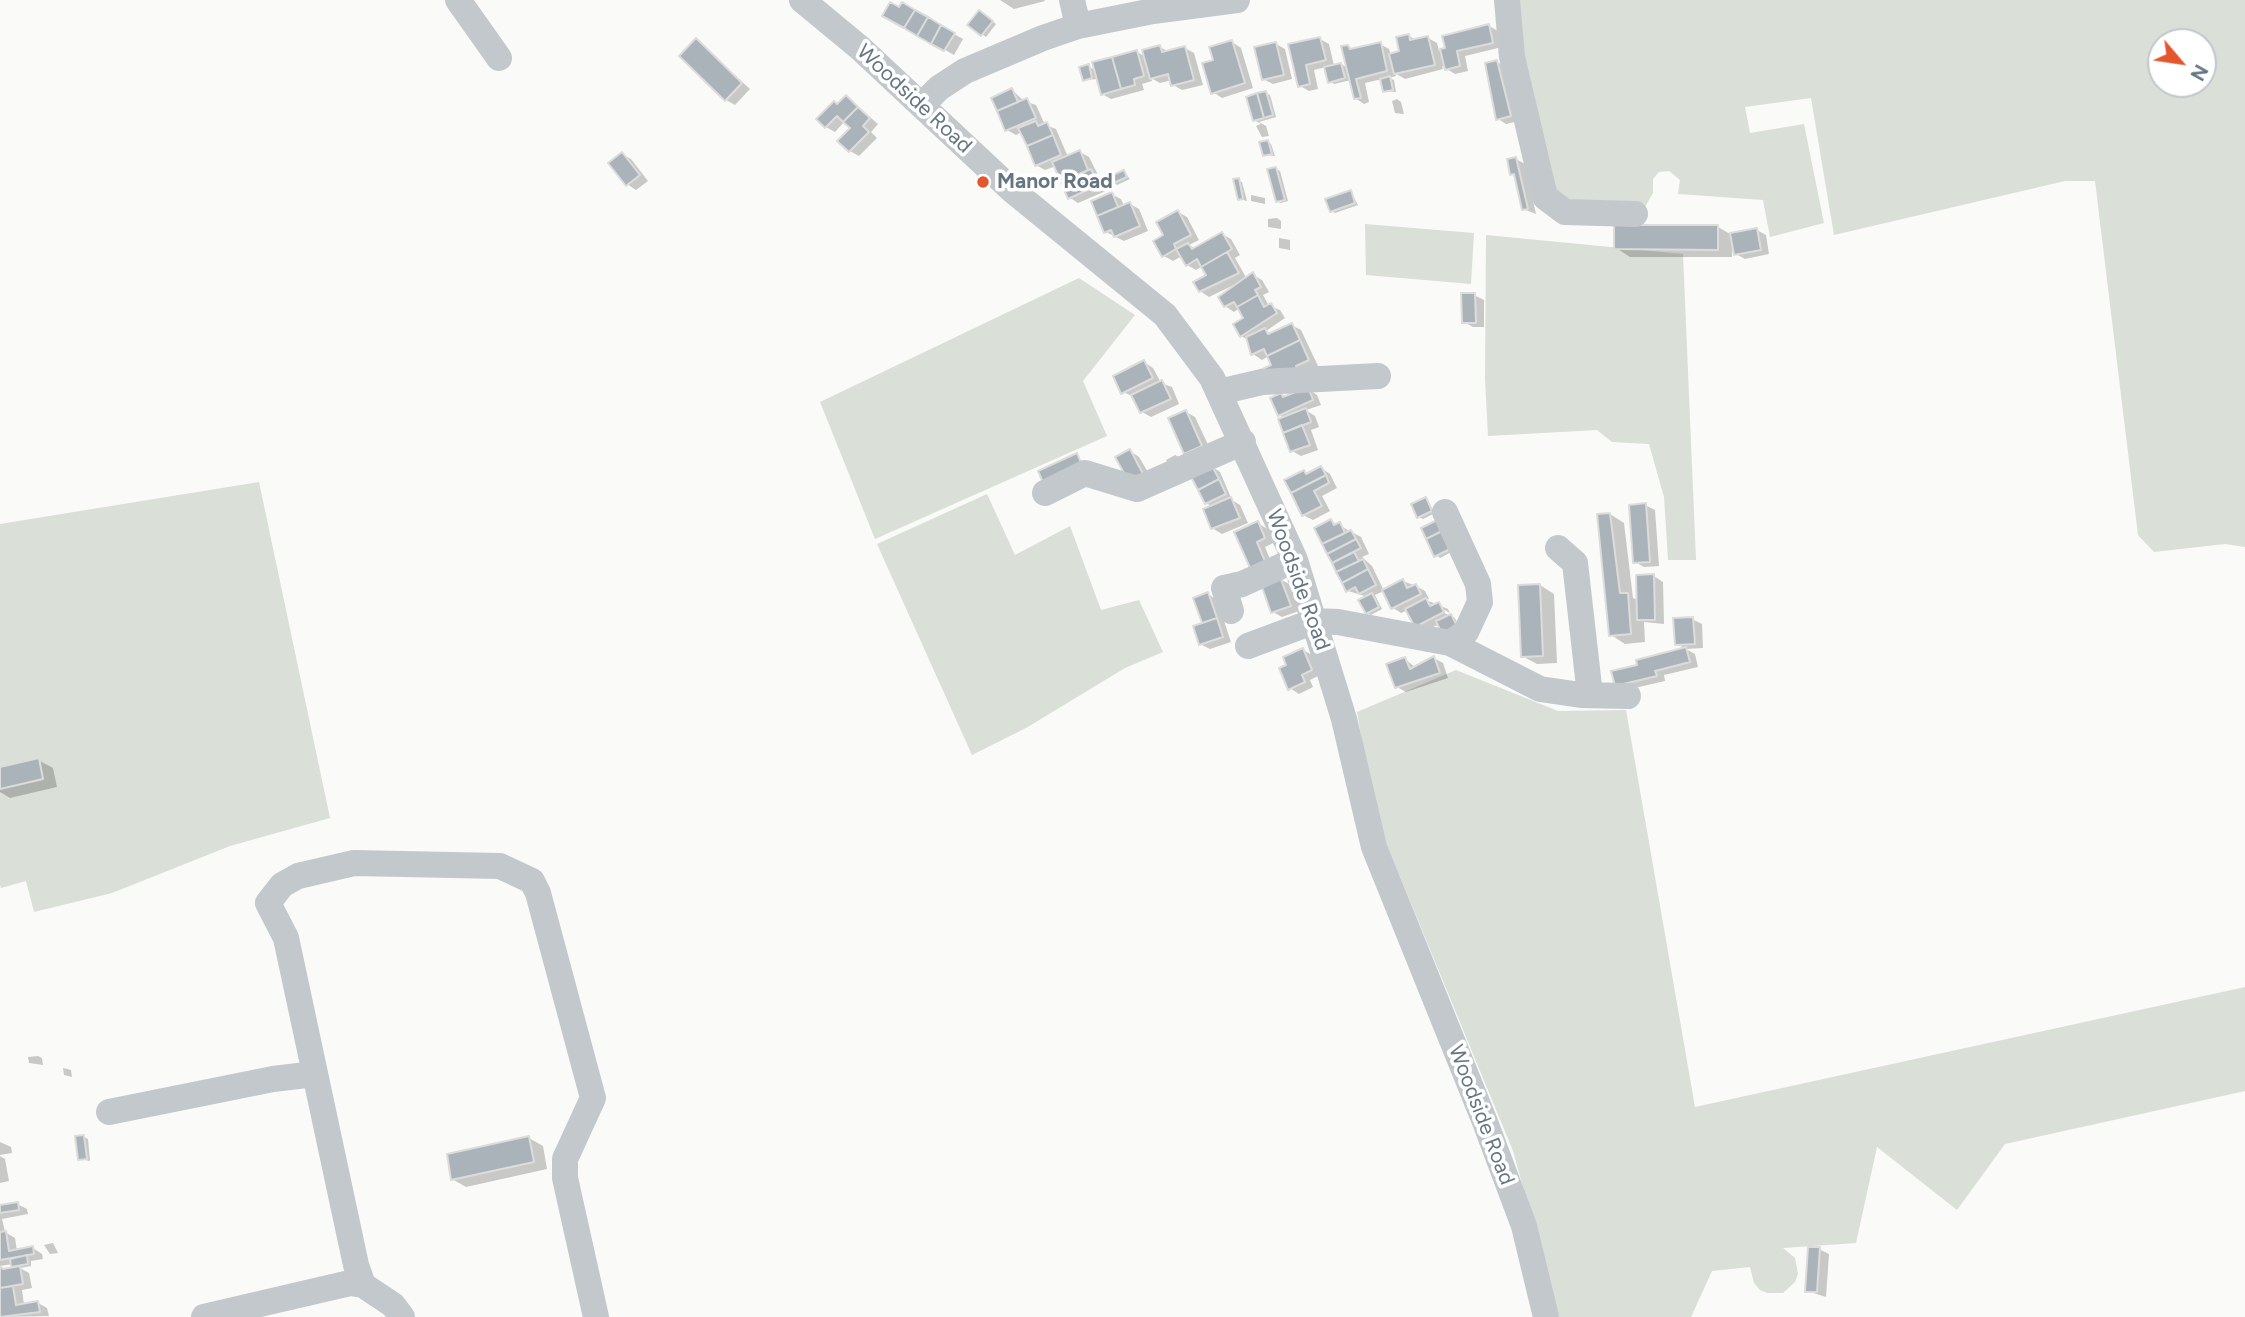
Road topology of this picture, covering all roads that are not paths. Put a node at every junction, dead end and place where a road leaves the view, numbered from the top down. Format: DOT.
graph roads {
  1 [pos="458,0"];
  2 [pos="803,0"];
  3 [pos="1072,0"];
  4 [pos="1237,0"];
  5 [pos="1507,0"];
  6 [pos="1078,26"];
  7 [pos="499,58"];
  8 [pos="922,105"];
  9 [pos="1635,214"];
  10 [pos="1378,376"];
  11 [pos="1219,392"];
  12 [pos="1243,443"];
  13 [pos="1045,493"];
  14 [pos="1445,512"];
  15 [pos="1558,548"];
  16 [pos="1295,561"];
  17 [pos="1231,611"];
  18 [pos="1315,621"];
  19 [pos="1450,643"];
  20 [pos="1248,646"];
  21 [pos="1590,695"];
  22 [pos="1628,696"];
  23 [pos="315,1074"];
  24 [pos="109,1112"];
  25 [pos="363,1285"];
  26 [pos="204,1317"];
  27 [pos="402,1317"];
  28 [pos="596,1317"];
  29 [pos="1546,1317"];
  1 -- 7 [label="street"];
  2 -- 8 [label="street, Woodside Road"];
  3 -- 6 [label="street"];
  4 -- 6 [label="street"];
  5 -- 9 [label="street"];
  6 -- 8 [label="street"];
  8 -- 11 [label="street, Woodside Road"];
  10 -- 11 [label="street"];
  11 -- 12 [label="street, Woodside Road"];
  12 -- 13 [label="street"];
  12 -- 16 [label="street, Woodside Road"];
  14 -- 19 [label="street"];
  15 -- 21 [label="street"];
  16 -- 17 [label="street"];
  16 -- 18 [label="street, Woodside Road"];
  18 -- 19 [label="street"];
  18 -- 20 [label="street"];
  18 -- 29 [label="street, Woodside Road"];
  19 -- 21 [label="street"];
  21 -- 22 [label="street"];
  23 -- 24 [label="street"];
  23 -- 25 [label="street"];
  23 -- 28 [label="street"];
  25 -- 26 [label="street"];
  25 -- 27 [label="street"];
}
